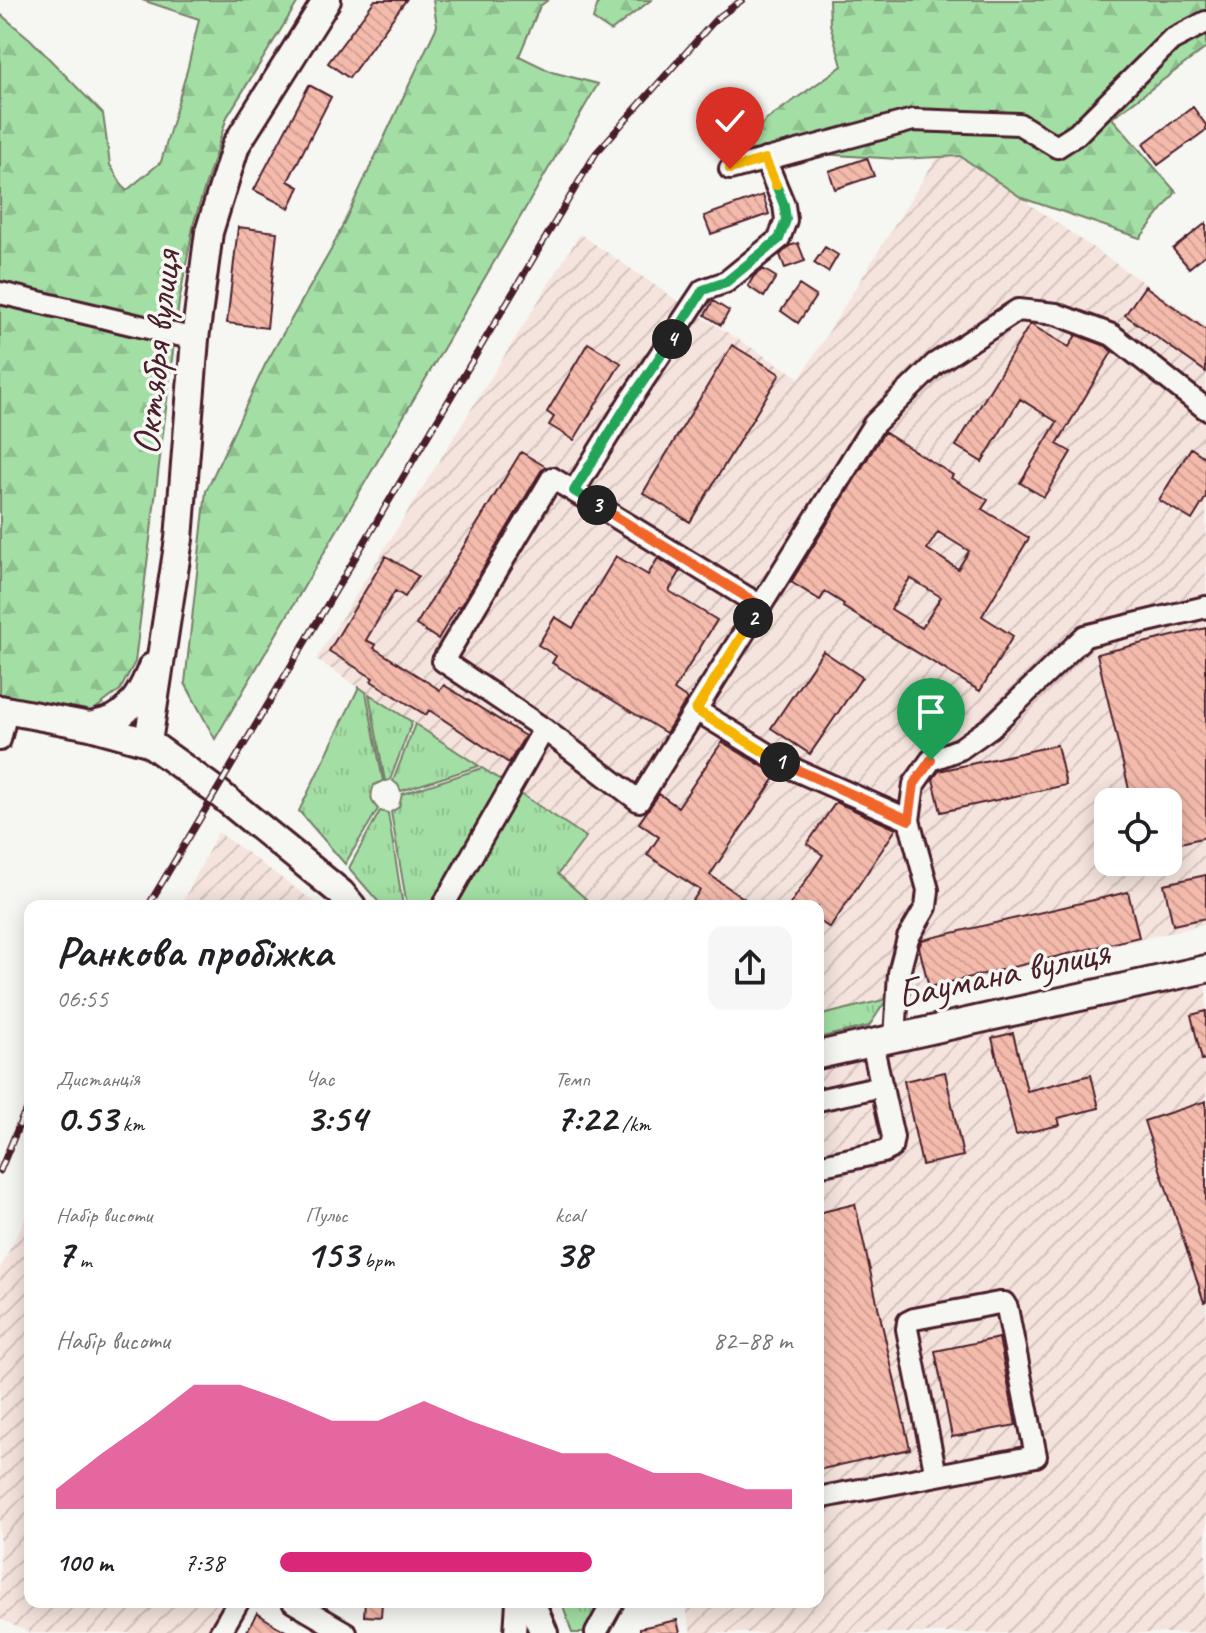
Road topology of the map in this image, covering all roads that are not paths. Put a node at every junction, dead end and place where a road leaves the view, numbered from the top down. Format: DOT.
graph roads {
  1 [pos="327,0"];
  2 [pos="1206,22"];
  3 [pos="765,159"];
  4 [pos="730,169"];
  5 [pos="0,293"];
  6 [pos="195,339"];
  7 [pos="1206,409"];
  8 [pos="574,491"];
  9 [pos="761,606"];
  10 [pos="1206,607"];
  11 [pos="164,638"];
  12 [pos="4,710"];
  13 [pos="696,710"];
  14 [pos="90,726"];
  15 [pos="544,729"];
  16 [pos="0,740"];
  17 [pos="148,742"];
  18 [pos="909,820"];
  19 [pos="347,900"];
  20 [pos="446,900"];
  21 [pos="1206,969"];
  22 [pos="884,1040"];
  23 [pos="824,1054"];
  24 [pos="882,1086"];
  25 [pos="824,1099"];
  26 [pos="824,1165"];
  27 [pos="936,1475"];
  28 [pos="824,1497"];
  29 [pos="235,1608"];
  30 [pos="303,1608"];
  31 [pos="517,1608"];
  32 [pos="534,1608"];
  33 [pos="610,1608"];
  34 [pos="220,1633"];
  35 [pos="346,1633"];
  36 [pos="515,1633"];
  37 [pos="544,1633"];
  38 [pos="596,1633"];
  1 -- 6 [label="main road, Октября вулиця"];
  2 -- 3 [label="street"];
  3 -- 4 [label="street"];
  3 -- 8 [label="street"];
  5 -- 6 [label="street"];
  6 -- 11 [label="main road, Октября вулиця"];
  7 -- 9 [label="street"];
  8 -- 9 [label="street"];
  8 -- 15 [label="street"];
  9 -- 13 [label="street"];
  10 -- 18 [label="street"];
  11 -- 14 [label="main road"];
  11 -- 17 [label="main road, Октября вулиця"];
  12 -- 14 [label="main road"];
  12 -- 16 [label="street"];
  13 -- 15 [label="street"];
  13 -- 18 [label="street"];
  14 -- 17 [label="main road"];
  15 -- 20 [label="street"];
  17 -- 19 [label="main road"];
  18 -- 22 [label="street"];
  21 -- 22 [label="main road, Баумана вулиця"];
  22 -- 23 [label="main road, Баумана вулиця"];
  22 -- 24 [label="street"];
  24 -- 25 [label="street"];
  24 -- 26 [label="street"];
  27 -- 27 [label="street"];
  27 -- 28 [label="street"];
  29 -- 34 [label="street"];
  30 -- 35 [label="street"];
  31 -- 36 [label="street"];
  32 -- 37 [label="main road"];
  33 -- 38 [label="street"];
}
